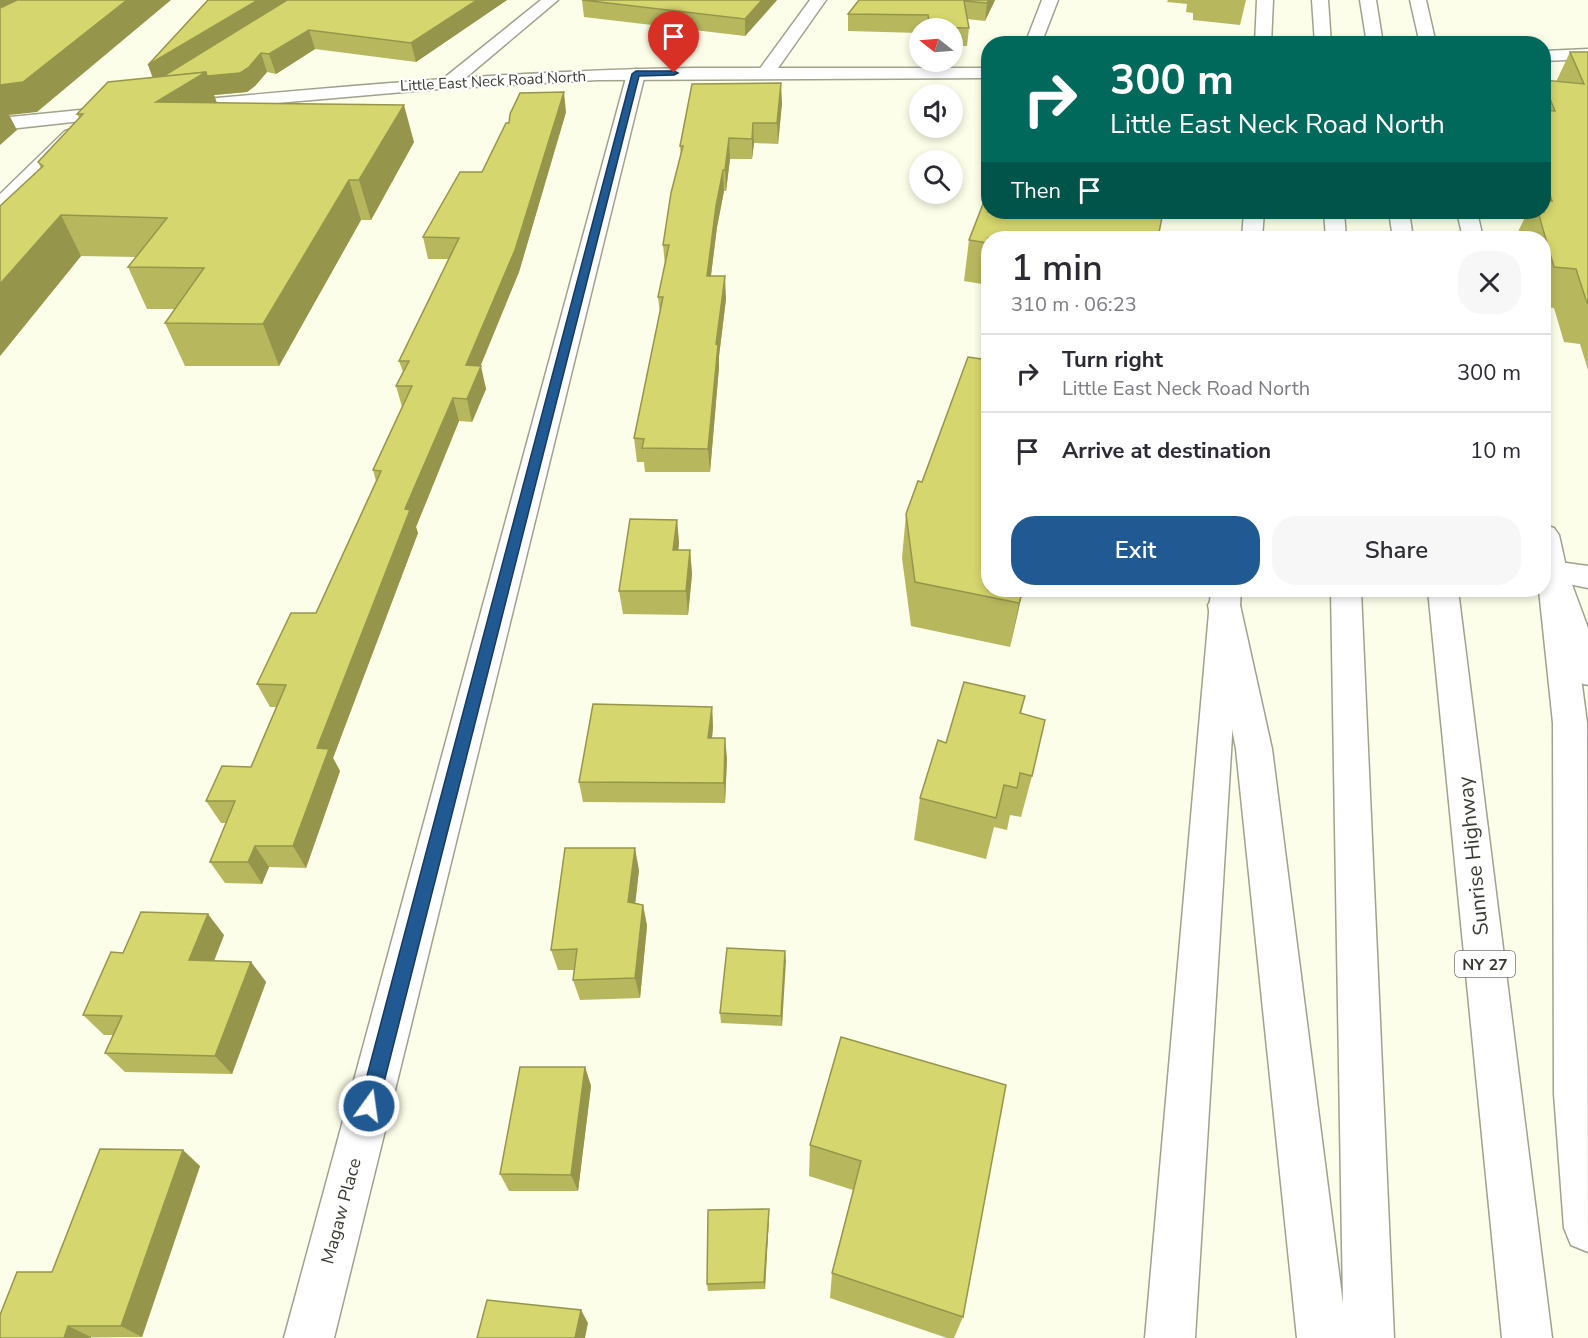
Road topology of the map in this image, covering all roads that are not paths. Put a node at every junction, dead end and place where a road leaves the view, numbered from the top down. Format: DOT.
graph roads {
  1 [pos="550,0"];
  2 [pos="818,0"];
  3 [pos="1050,0"];
  4 [pos="1265,0"];
  5 [pos="1320,0"];
  6 [pos="1368,0"];
  7 [pos="1418,0"];
  8 [pos="1037,36"];
  9 [pos="1263,36"];
  10 [pos="1322,36"];
  11 [pos="1374,36"];
  12 [pos="1426,36"];
  13 [pos="1588,54"];
  14 [pos="1551,56"];
  15 [pos="981,73"];
  16 [pos="636,74"];
  17 [pos="765,74"];
  18 [pos="450,82"];
  19 [pos="93,114"];
  20 [pos="0,124"];
  21 [pos="0,206"];
  22 [pos="1561,561"];
  23 [pos="1225,597"];
  24 [pos="1346,597"];
  25 [pos="1444,597"];
  26 [pos="1588,674"];
  27 [pos="1588,1228"];
  28 [pos="309,1338"];
  29 [pos="1170,1338"];
  30 [pos="1322,1338"];
  31 [pos="1369,1338"];
  32 [pos="1527,1338"];
  1 -- 18 [label="main road"];
  2 -- 17 [label="main road"];
  3 -- 8 [label="main road"];
  4 -- 9 [label="main road"];
  5 -- 10 [label="main road"];
  6 -- 11 [label="main road"];
  7 -- 12 [label="main road"];
  13 -- 14 [label="main road"];
  15 -- 17 [label="main road, Little East Neck Road North"];
  16 -- 17 [label="main road, Little East Neck Road North"];
  16 -- 18 [label="main road, Little East Neck Road North"];
  16 -- 28 [label="main road, Magaw Place"];
  18 -- 19 [label="main road, Little East Neck Road North"];
  19 -- 20 [label="main road, Little East Neck Road North"];
  19 -- 21 [label="main road"];
  22 -- 26 [label="main road"];
  22 -- 27 [label="main road"];
  23 -- 29 [label="main road"];
  23 -- 30 [label="main road"];
  24 -- 31 [label="main road"];
  25 -- 32 [label="main road, Sunrise Highway / NY 27"];
}
